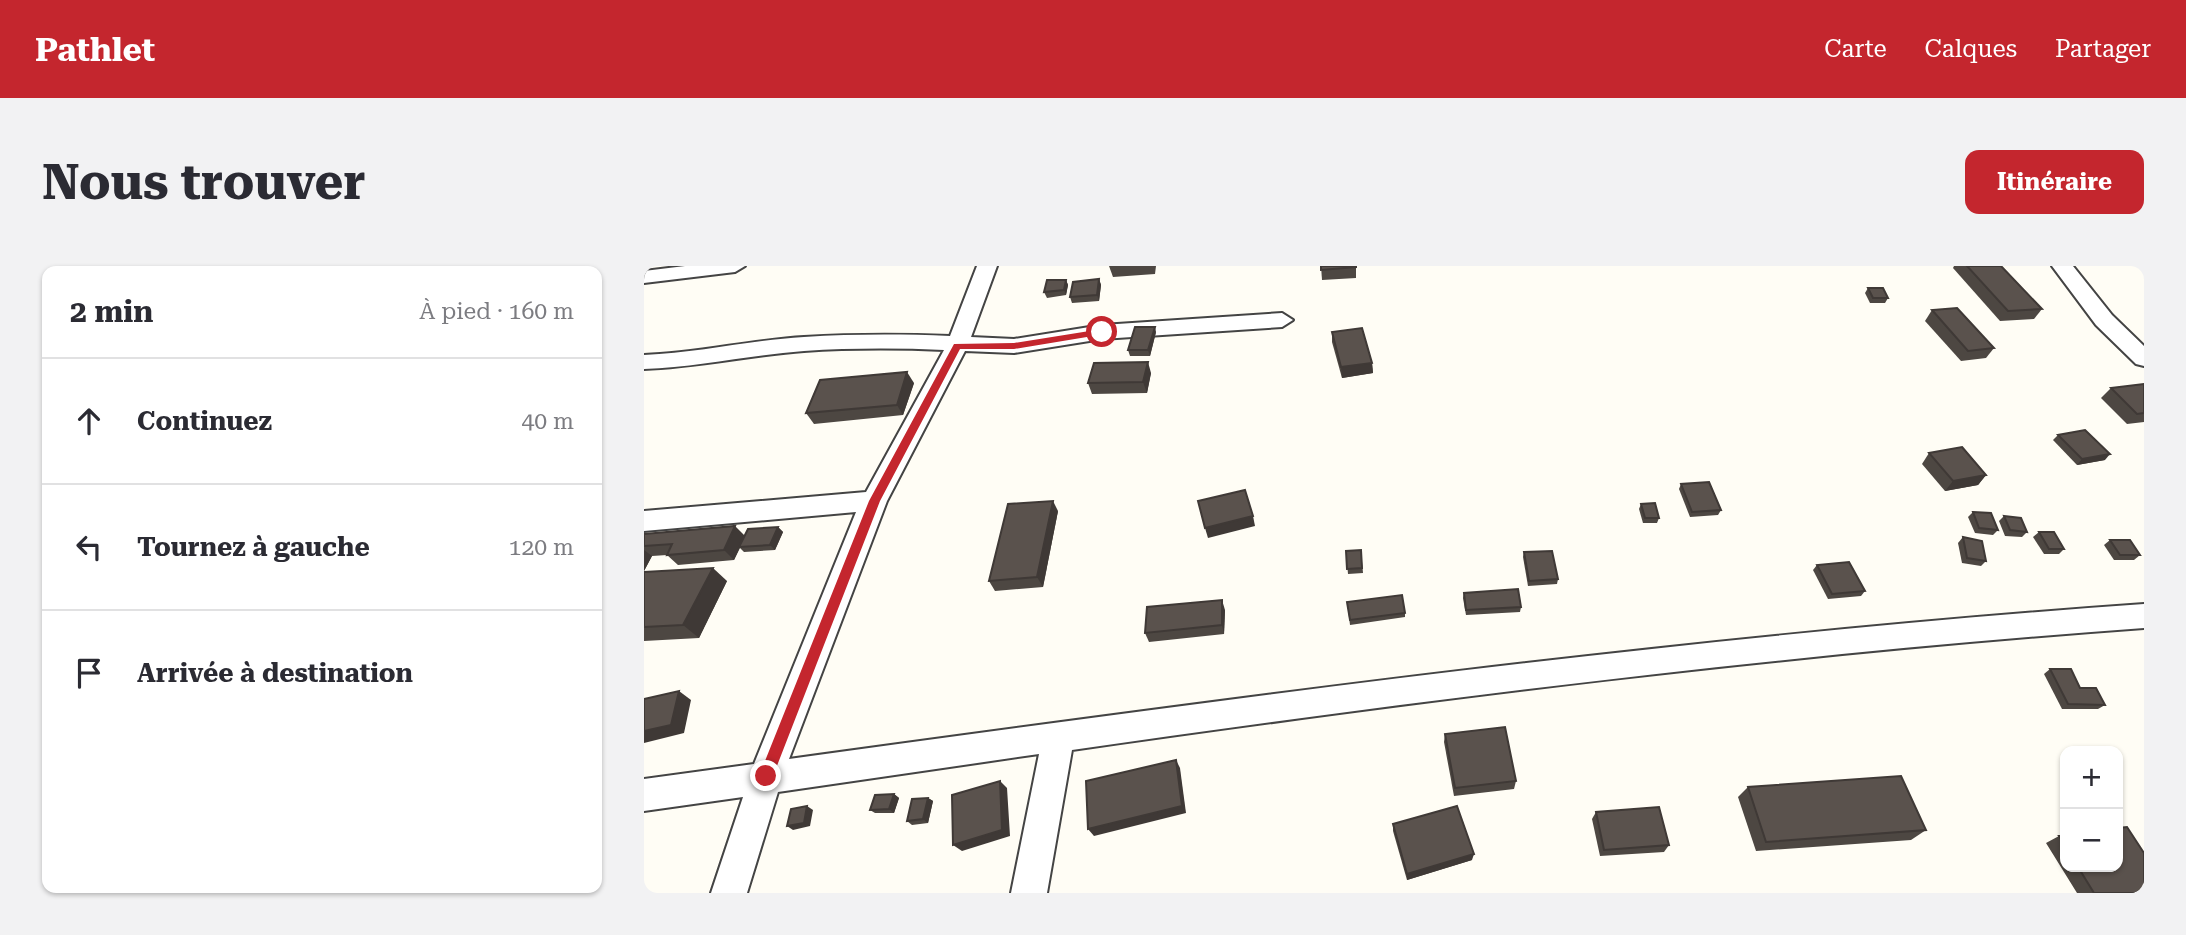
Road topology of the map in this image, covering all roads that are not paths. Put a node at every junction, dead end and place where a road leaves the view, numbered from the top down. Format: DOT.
graph roads {
  1 [pos="735,266"];
  2 [pos="987,266"];
  3 [pos="2062,266"];
  4 [pos="644,277"];
  5 [pos="1282,320"];
  6 [pos="957,346"];
  7 [pos="2144,359"];
  8 [pos="644,362"];
  9 [pos="874,501"];
  10 [pos="644,522"];
  11 [pos="2144,616"];
  12 [pos="1058,738"];
  13 [pos="766,776"];
  14 [pos="644,795"];
  15 [pos="729,893"];
  16 [pos="1029,893"];
  1 -- 4 [label="street"];
  2 -- 6 [label="street"];
  3 -- 7 [label="street"];
  5 -- 6 [label="street"];
  6 -- 8 [label="street"];
  6 -- 9 [label="street"];
  9 -- 10 [label="street"];
  9 -- 13 [label="street"];
  11 -- 12 [label="street"];
  12 -- 13 [label="street"];
  12 -- 16 [label="street"];
  13 -- 14 [label="street"];
  13 -- 15 [label="street"];
}
